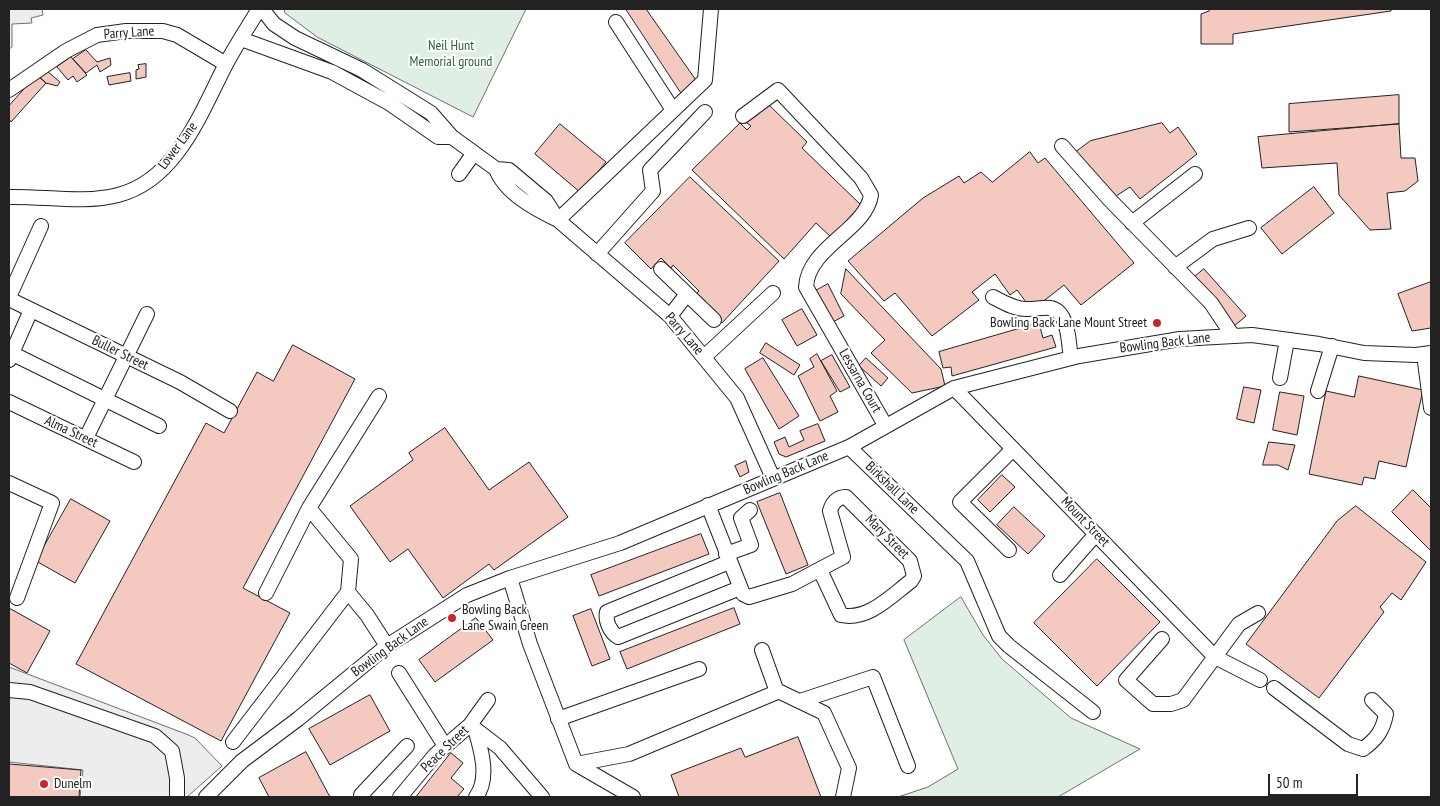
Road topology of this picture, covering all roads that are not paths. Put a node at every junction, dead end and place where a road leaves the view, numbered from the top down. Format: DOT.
graph roads {
  1 [pos="260,9"];
  2 [pos="711,9"];
  3 [pos="616,22"];
  4 [pos="241,39"];
  5 [pos="226,64"];
  6 [pos="9,90"];
  7 [pos="674,110"];
  8 [pos="705,112"];
  9 [pos="743,116"];
  10 [pos="452,137"];
  11 [pos="1062,146"];
  12 [pos="474,153"];
  13 [pos="458,174"];
  14 [pos="1194,174"];
  15 [pos="9,197"];
  16 [pos="558,220"];
  17 [pos="1132,223"];
  18 [pos="41,226"];
  19 [pos="1249,228"];
  20 [pos="597,254"];
  21 [pos="1175,267"];
  22 [pos="661,269"];
  23 [pos="773,293"];
  24 [pos="687,294"];
  25 [pos="993,297"];
  26 [pos="9,298"];
  27 [pos="31,310"];
  28 [pos="147,314"];
  29 [pos="670,316"];
  30 [pos="714,320"];
  31 [pos="1233,336"];
  32 [pos="1287,340"];
  33 [pos="1332,346"];
  34 [pos="1427,353"];
  35 [pos="10,357"];
  36 [pos="127,357"];
  37 [pos="704,357"];
  38 [pos="1071,358"];
  39 [pos="1280,378"];
  40 [pos="954,388"];
  41 [pos="1318,391"];
  42 [pos="379,396"];
  43 [pos="106,400"];
  44 [pos="9,402"];
  45 [pos="1431,408"];
  46 [pos="230,411"];
  47 [pos="885,425"];
  48 [pos="159,426"];
  49 [pos="86,438"];
  50 [pos="849,447"];
  51 [pos="1013,449"];
  52 [pos="134,462"];
  53 [pos="773,478"];
  54 [pos="9,483"];
  55 [pos="708,506"];
  56 [pos="309,508"];
  57 [pos="750,510"];
  58 [pos="1096,534"];
  59 [pos="1009,550"];
  60 [pos="728,558"];
  61 [pos="820,570"];
  62 [pos="1060,575"];
  63 [pos="510,578"];
  64 [pos="740,588"];
  65 [pos="348,592"];
  66 [pos="266,593"];
  67 [pos="17,598"];
  68 [pos="1258,613"];
  69 [pos="1162,639"];
  70 [pos="387,646"];
  71 [pos="762,650"];
  72 [pos="1215,657"];
  73 [pos="699,669"];
  74 [pos="399,673"];
  75 [pos="1260,680"];
  76 [pos="1274,688"];
  77 [pos="9,690"];
  78 [pos="776,690"];
  79 [pos="488,700"];
  80 [pos="1372,700"];
  81 [pos="800,701"];
  82 [pos="1093,712"];
  83 [pos="558,719"];
  84 [pos="473,727"];
  85 [pos="233,742"];
  86 [pos="407,746"];
  87 [pos="445,746"];
  88 [pos="576,764"];
  89 [pos="908,766"];
  90 [pos="177,797"];
  91 [pos="206,797"];
  92 [pos="363,797"];
  93 [pos="400,797"];
  94 [pos="476,797"];
  95 [pos="542,797"];
  96 [pos="633,797"];
  97 [pos="843,797"];
  1 -- 4 [label="street, Lower Lane"];
  1 -- 10 [label="street, Parry Lane"];
  2 -- 7 [label="street"];
  3 -- 7 [label="street"];
  4 -- 5 [label="street, Lower Lane"];
  4 -- 10 [label="street, Parry Lane"];
  5 -- 6 [label="street, Parry Lane"];
  5 -- 15 [label="street, Lower Lane"];
  7 -- 16 [label="street"];
  8 -- 20 [label="street"];
  9 -- 47 [label="street, Lessarna Court"];
  10 -- 12 [label="street, Parry Lane"];
  11 -- 17 [label="street"];
  12 -- 13 [label="street"];
  12 -- 16 [label="street, Parry Lane"];
  14 -- 17 [label="street"];
  16 -- 20 [label="street, Parry Lane"];
  17 -- 21 [label="street"];
  18 -- 26 [label="street"];
  19 -- 21 [label="street"];
  20 -- 29 [label="street, Parry Lane"];
  21 -- 31 [label="street"];
  22 -- 24 [label="street"];
  23 -- 37 [label="street"];
  24 -- 29 [label="street"];
  24 -- 30 [label="street"];
  25 -- 38 [label="street"];
  26 -- 27 [label="street, Buller Street"];
  27 -- 35 [label="street"];
  27 -- 36 [label="street, Buller Street"];
  28 -- 36 [label="street"];
  29 -- 37 [label="street, Parry Lane"];
  31 -- 32 [label="street, Bowling Back Lane"];
  31 -- 38 [label="street, Bowling Back Lane"];
  32 -- 33 [label="street, Bowling Back Lane"];
  32 -- 39 [label="street"];
  33 -- 34 [label="street, Bowling Back Lane"];
  33 -- 41 [label="street"];
  34 -- 45 [label="street"];
  35 -- 43 [label="street"];
  36 -- 43 [label="street"];
  36 -- 46 [label="street, Buller Street"];
  37 -- 53 [label="street, Parry Lane"];
  38 -- 40 [label="street, Bowling Back Lane"];
  40 -- 47 [label="street, Bowling Back Lane"];
  40 -- 51 [label="street, Mount Street"];
  42 -- 56 [label="street"];
  43 -- 48 [label="street"];
  43 -- 49 [label="street"];
  44 -- 49 [label="street, Alma Street"];
  47 -- 50 [label="street, Bowling Back Lane"];
  49 -- 52 [label="street, Alma Street"];
  50 -- 53 [label="street, Bowling Back Lane"];
  50 -- 82 [label="street, Birkshall Lane"];
  51 -- 58 [label="street, Mount Street"];
  51 -- 59 [label="street"];
  53 -- 55 [label="street, Bowling Back Lane"];
  54 -- 67 [label="street"];
  55 -- 60 [label="street"];
  55 -- 63 [label="street, Bowling Back Lane"];
  56 -- 65 [label="street"];
  56 -- 66 [label="street"];
  57 -- 60 [label="street"];
  58 -- 62 [label="street"];
  58 -- 72 [label="street, Mount Street"];
  60 -- 64 [label="street"];
  60 -- 64 [label="street"];
  61 -- 61 [label="street, Mary Street"];
  61 -- 64 [label="street, Mary Street"];
  63 -- 70 [label="street, Bowling Back Lane"];
  63 -- 83 [label="street"];
  65 -- 70 [label="street"];
  65 -- 85 [label="street"];
  68 -- 72 [label="street"];
  69 -- 72 [label="street"];
  70 -- 91 [label="street, Bowling Back Lane"];
  71 -- 78 [label="street"];
  72 -- 75 [label="street, Mount Street"];
  73 -- 83 [label="street"];
  74 -- 87 [label="street"];
  76 -- 80 [label="street"];
  77 -- 90 [label="street"];
  78 -- 81 [label="street"];
  78 -- 88 [label="street"];
  79 -- 84 [label="street, Peace Street"];
  81 -- 89 [label="street"];
  81 -- 97 [label="street"];
  83 -- 88 [label="street"];
  84 -- 87 [label="street, Peace Street"];
  84 -- 94 [label="street"];
  84 -- 95 [label="street"];
  86 -- 92 [label="street"];
  87 -- 93 [label="street, Peace Street"];
  88 -- 96 [label="street"];
}
